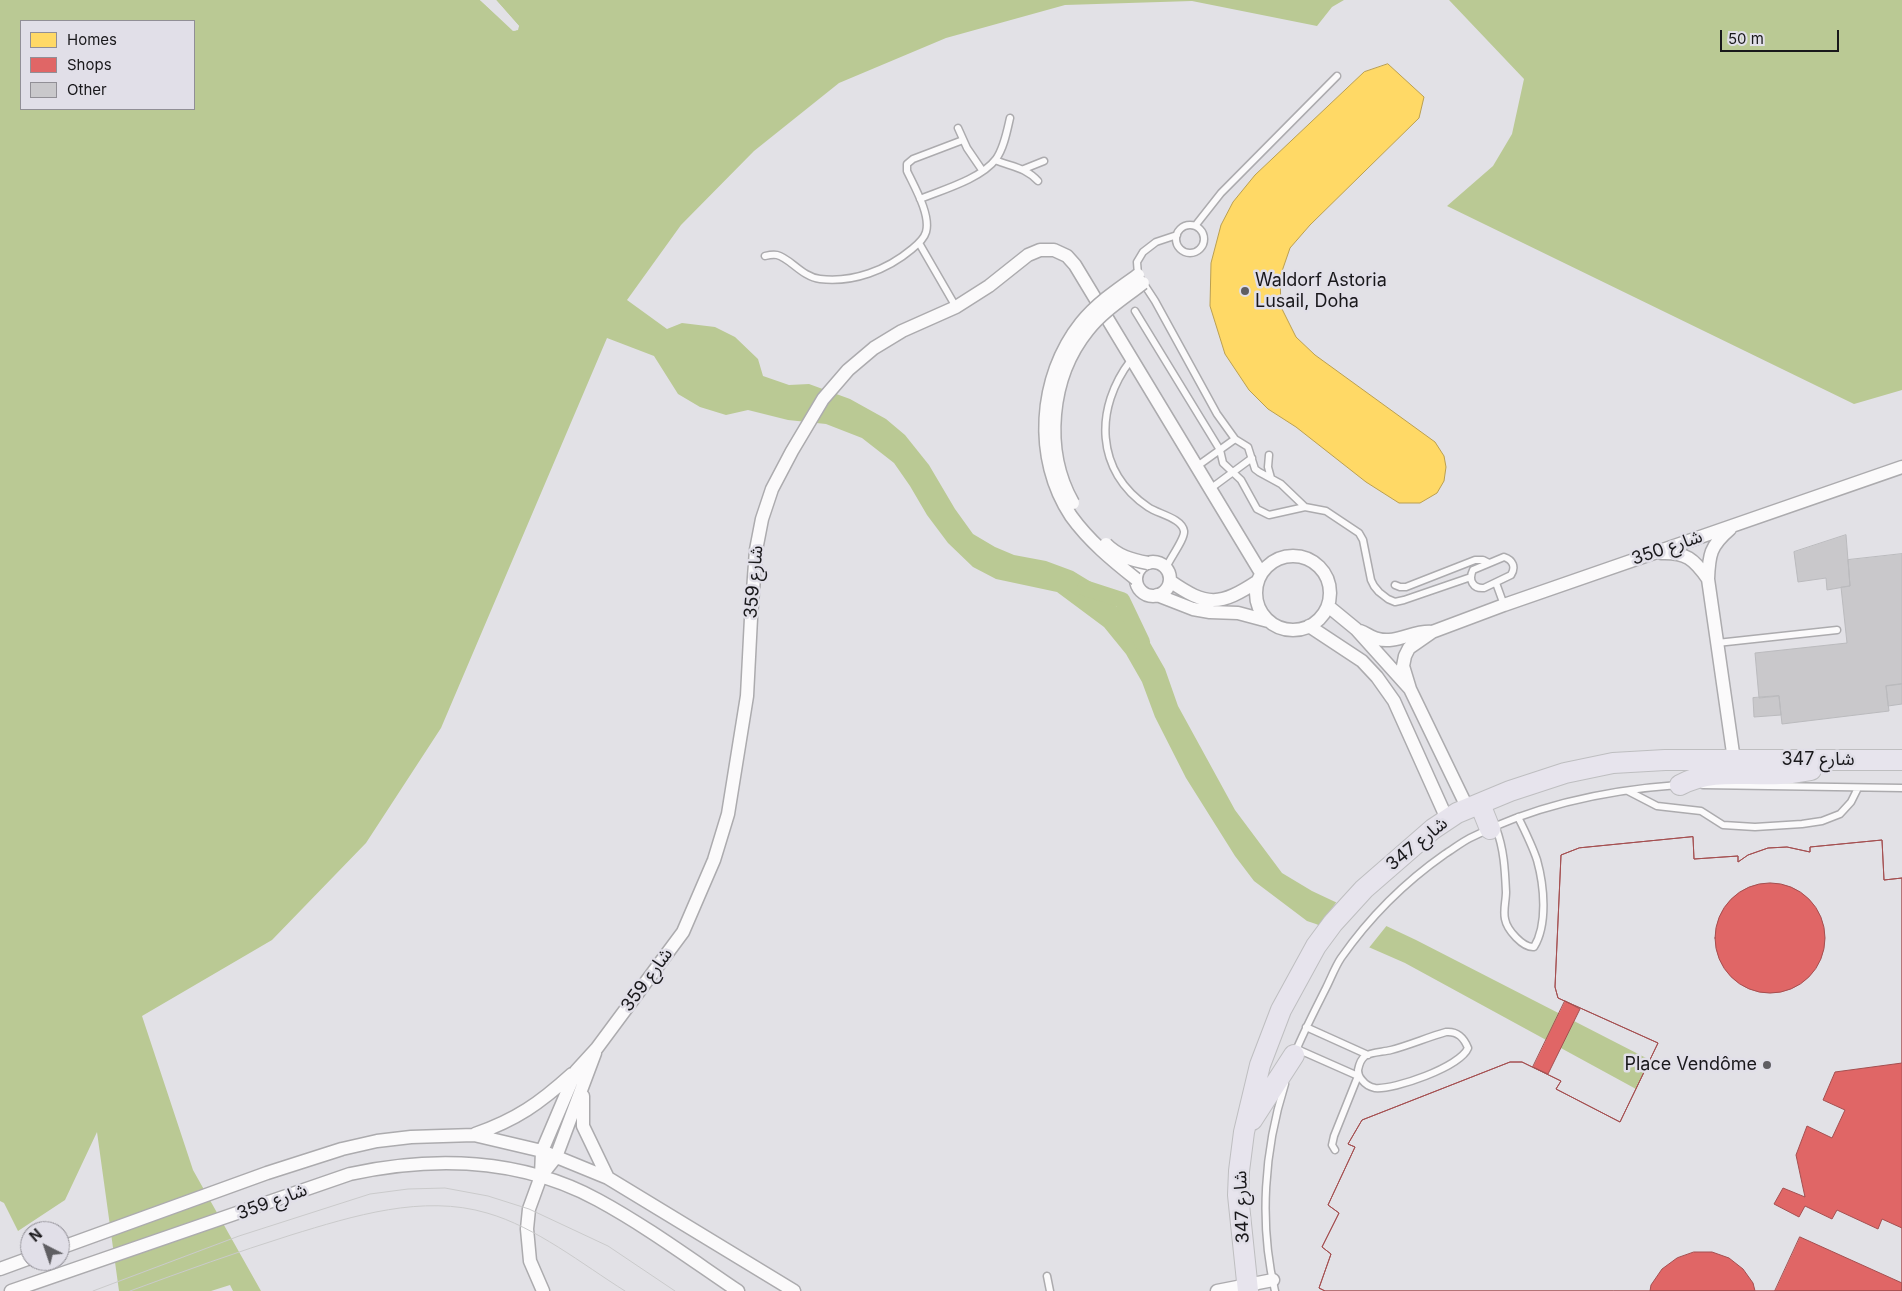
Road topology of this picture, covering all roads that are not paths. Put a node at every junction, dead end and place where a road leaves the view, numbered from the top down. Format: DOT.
graph roads {
  1 [pos="1337,76"];
  2 [pos="1010,118"];
  3 [pos="958,128"];
  4 [pos="963,140"];
  5 [pos="995,160"];
  6 [pos="1044,160"];
  7 [pos="1024,169"];
  8 [pos="982,170"];
  9 [pos="1038,181"];
  10 [pos="920,199"];
  11 [pos="1195,226"];
  12 [pos="1177,235"];
  13 [pos="919,243"];
  14 [pos="765,256"];
  15 [pos="1141,279"];
  16 [pos="956,306"];
  17 [pos="1135,311"];
  18 [pos="1131,360"];
  19 [pos="1235,439"];
  20 [pos="1220,450"];
  21 [pos="1269,455"];
  22 [pos="1252,458"];
  23 [pos="1196,467"];
  24 [pos="1902,467"];
  25 [pos="1233,472"];
  26 [pos="1271,478"];
  27 [pos="1210,489"];
  28 [pos="1305,507"];
  29 [pos="1734,525"];
  30 [pos="1653,553"];
  31 [pos="1148,562"];
  32 [pos="1488,563"];
  33 [pos="1166,568"];
  34 [pos="1260,577"];
  35 [pos="1470,577"];
  36 [pos="1136,579"];
  37 [pos="1708,580"];
  38 [pos="1170,581"];
  39 [pos="1496,583"];
  40 [pos="1395,585"];
  41 [pos="1157,595"];
  42 [pos="1504,604"];
  43 [pos="1328,606"];
  44 [pos="1268,621"];
  45 [pos="1309,626"];
  46 [pos="1356,629"];
  47 [pos="1837,630"];
  48 [pos="1432,632"];
  49 [pos="1717,643"];
  50 [pos="1410,690"];
  51 [pos="1734,760"];
  52 [pos="1855,760"];
  53 [pos="1902,760"];
  54 [pos="1680,785"];
  55 [pos="1858,788"];
  56 [pos="1902,788"];
  57 [pos="1628,790"];
  58 [pos="1474,806"];
  59 [pos="1518,817"];
  60 [pos="1447,819"];
  61 [pos="1492,828"];
  62 [pos="1306,1027"];
  63 [pos="596,1048"];
  64 [pos="1295,1052"];
  65 [pos="1368,1055"];
  66 [pos="576,1071"];
  67 [pos="1358,1076"];
  68 [pos="584,1085"];
  69 [pos="1244,1132"];
  70 [pos="474,1135"];
  71 [pos="1335,1150"];
  72 [pos="542,1151"];
  73 [pos="556,1156"];
  74 [pos="541,1176"];
  75 [pos="608,1178"];
  76 [pos="70,1244"];
  77 [pos="20,1262"];
  78 [pos="1,1269"];
  79 [pos="1047,1276"];
  80 [pos="1274,1285"];
  81 [pos="1247,1288"];
  82 [pos="14,1289"];
  83 [pos="543,1291"];
  84 [pos="738,1291"];
  85 [pos="794,1291"];
  86 [pos="1050,1291"];
  87 [pos="1217,1291"];
  1 -- 11 [label="lane"];
  2 -- 5 [label="lane"];
  3 -- 4 [label="lane"];
  4 -- 8 [label="lane"];
  4 -- 10 [label="lane"];
  5 -- 7 [label="lane"];
  5 -- 8 [label="lane"];
  6 -- 7 [label="lane"];
  7 -- 9 [label="lane"];
  8 -- 10 [label="lane"];
  10 -- 13 [label="lane"];
  11 -- 12 [label="lane"];
  11 -- 12 [label="lane"];
  12 -- 15 [label="lane"];
  13 -- 14 [label="lane"];
  13 -- 16 [label="lane"];
  15 -- 19 [label="lane"];
  15 -- 31 [label="street, bridge"];
  15 -- 36 [label="street, bridge"];
  16 -- 18 [label="street, شارع 359"];
  16 -- 63 [label="street, شارع 359"];
  17 -- 20 [label="lane"];
  18 -- 23 [label="street"];
  18 -- 33 [label="lane"];
  19 -- 20 [label="lane"];
  19 -- 22 [label="lane"];
  20 -- 23 [label="lane"];
  20 -- 25 [label="lane"];
  21 -- 26 [label="lane"];
  22 -- 25 [label="lane"];
  22 -- 26 [label="lane"];
  23 -- 27 [label="street"];
  24 -- 29 [label="street, شارع 350"];
  25 -- 27 [label="lane"];
  25 -- 28 [label="lane"];
  26 -- 28 [label="lane"];
  27 -- 34 [label="street"];
  28 -- 35 [label="lane"];
  29 -- 30 [label="street, شارع 350"];
  29 -- 37 [label="street"];
  30 -- 37 [label="street"];
  30 -- 42 [label="street, شارع 350"];
  31 -- 33 [label="street"];
  31 -- 36 [label="street"];
  32 -- 35 [label="lane"];
  32 -- 39 [label="lane"];
  32 -- 40 [label="lane"];
  33 -- 38 [label="street"];
  34 -- 38 [label="street"];
  34 -- 43 [label="street"];
  34 -- 44 [label="street"];
  35 -- 39 [label="lane"];
  36 -- 41 [label="street"];
  37 -- 49 [label="street"];
  38 -- 41 [label="street"];
  39 -- 42 [label="lane"];
  41 -- 44 [label="street"];
  42 -- 48 [label="street, شارع 350"];
  43 -- 45 [label="street"];
  43 -- 46 [label="street"];
  44 -- 45 [label="street"];
  45 -- 60 [label="street"];
  46 -- 48 [label="street"];
  46 -- 50 [label="street"];
  47 -- 49 [label="lane"];
  48 -- 50 [label="street"];
  49 -- 51 [label="street"];
  50 -- 58 [label="street"];
  51 -- 52 [label="main road, شارع 347"];
  51 -- 58 [label="main road, شارع 347"];
  52 -- 53 [label="main road, شارع 347"];
  52 -- 54 [label="main road"];
  54 -- 55 [label="lane, شارع 347"];
  54 -- 57 [label="lane, شارع 347"];
  55 -- 56 [label="lane, شارع 347"];
  55 -- 57 [label="lane"];
  57 -- 59 [label="lane, شارع 347"];
  58 -- 60 [label="main road, شارع 347"];
  58 -- 61 [label="main road"];
  59 -- 61 [label="lane, شارع 347"];
  59 -- 61 [label="lane"];
  60 -- 69 [label="main road, شارع 347"];
  61 -- 62 [label="lane, شارع 347"];
  62 -- 64 [label="lane, شارع 347"];
  62 -- 65 [label="lane"];
  63 -- 66 [label="street, شارع 359"];
  63 -- 68 [label="street, شارع 359"];
  64 -- 67 [label="lane"];
  64 -- 69 [label="main road"];
  64 -- 80 [label="lane, شارع 347"];
  65 -- 67 [label="lane"];
  65 -- 67 [label="lane"];
  66 -- 70 [label="street, شارع 359"];
  66 -- 72 [label="street, شارع 359"];
  67 -- 71 [label="lane"];
  68 -- 73 [label="street, شارع 359"];
  68 -- 75 [label="street, شارع 359"];
  69 -- 81 [label="main road, شارع 347"];
  70 -- 72 [label="street, شارع 359"];
  70 -- 76 [label="street, شارع 359"];
  72 -- 73 [label="street, شارع 359"];
  72 -- 74 [label="street, شارع 359"];
  73 -- 74 [label="street, شارع 359"];
  73 -- 75 [label="street, شارع 359"];
  74 -- 82 [label="street, شارع 359"];
  74 -- 83 [label="street"];
  74 -- 84 [label="street, شارع 359"];
  75 -- 85 [label="street, شارع 359"];
  77 -- 78 [label="street"];
  79 -- 86 [label="lane"];
  80 -- 81 [label="street"];
  81 -- 87 [label="street"];
}
